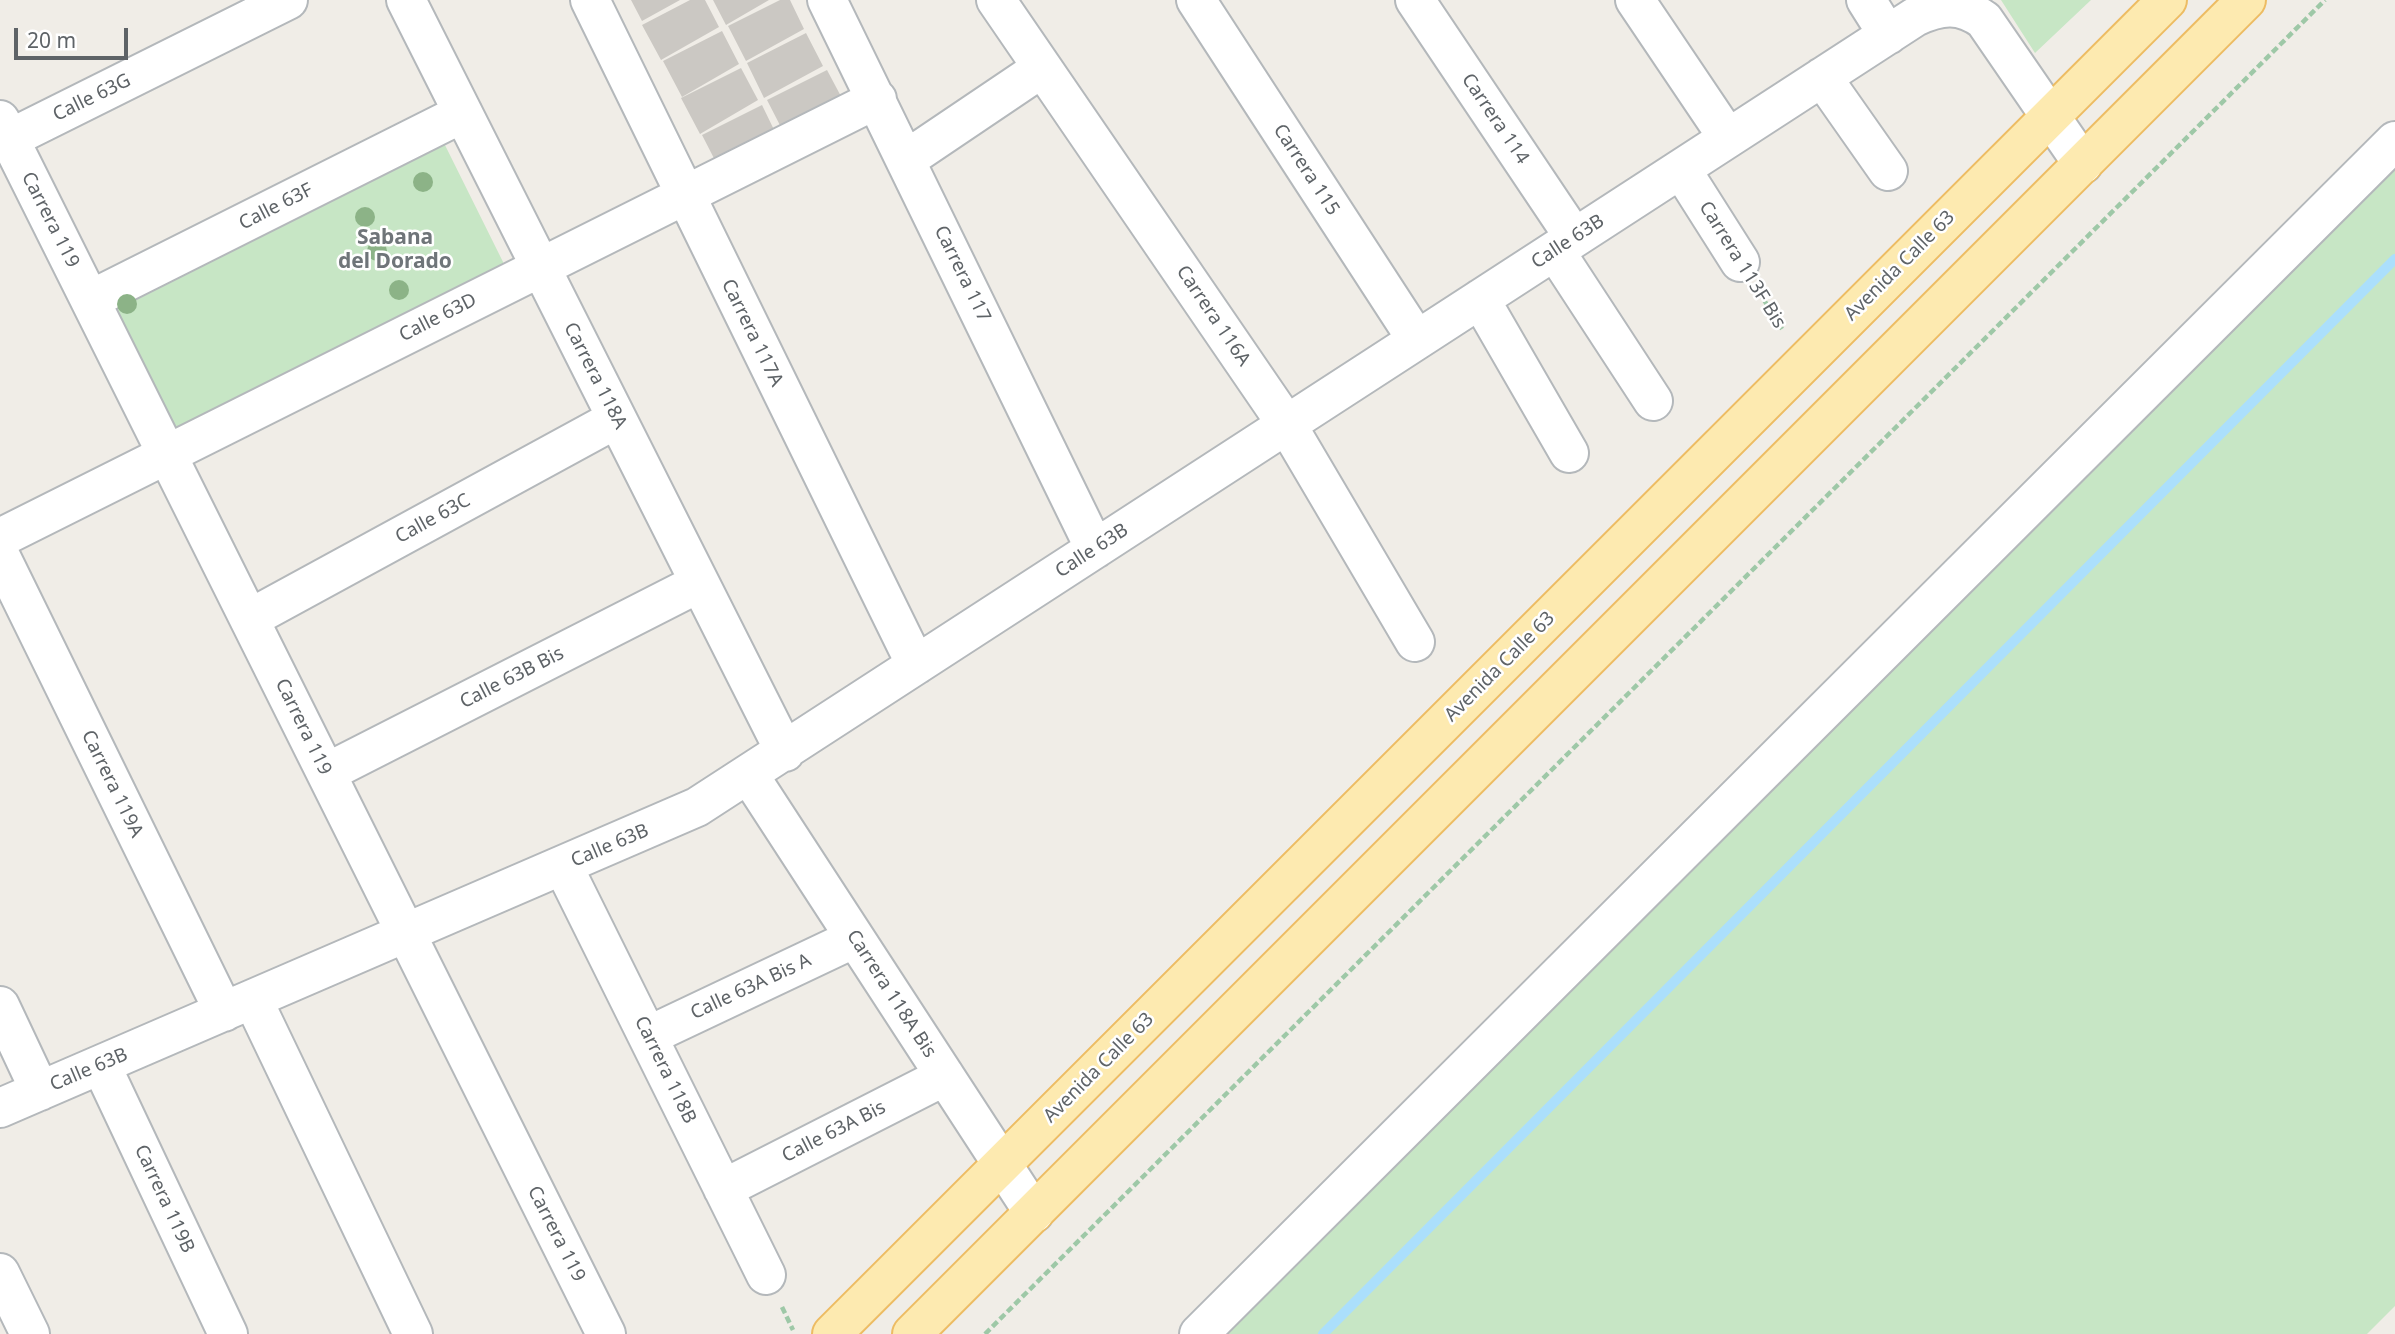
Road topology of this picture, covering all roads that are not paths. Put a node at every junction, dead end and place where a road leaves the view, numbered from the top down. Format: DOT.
graph roads {
  1 [pos="288,0"];
  2 [pos="406,0"];
  3 [pos="590,0"];
  4 [pos="827,0"];
  5 [pos="996,0"];
  6 [pos="1196,0"];
  7 [pos="1415,0"];
  8 [pos="1635,0"];
  9 [pos="1866,0"];
  10 [pos="2167,0"];
  11 [pos="2246,0"];
  12 [pos="1888,35"];
  13 [pos="1042,68"];
  14 [pos="1822,77"];
  15 [pos="877,99"];
  16 [pos="463,113"];
  17 [pos="2050,116"];
  18 [pos="5,130"];
  19 [pos="1728,138"];
  20 [pos="2395,141"];
  21 [pos="906,159"];
  22 [pos="2083,164"];
  23 [pos="1681,169"];
  24 [pos="1888,171"];
  25 [pos="686,198"];
  26 [pos="1565,244"];
  27 [pos="1740,262"];
  28 [pos="539,266"];
  29 [pos="1480,299"];
  30 [pos="90,300"];
  31 [pos="1417,340"];
  32 [pos="1653,401"];
  33 [pos="616,419"];
  34 [pos="1287,425"];
  35 [pos="1569,453"];
  36 [pos="168,456"];
  37 [pos="0,538"];
  38 [pos="1095,550"];
  39 [pos="0,555"];
  40 [pos="699,583"];
  41 [pos="249,619"];
  42 [pos="1415,642"];
  43 [pos="916,666"];
  44 [pos="785,752"];
  45 [pos="326,773"];
  46 [pos="749,775"];
  47 [pos="563,866"];
  48 [pos="406,934"];
  49 [pos="855,938"];
  50 [pos="0,1006"];
  51 [pos="238,1006"];
  52 [pos="648,1036"];
  53 [pos="101,1065"];
  54 [pos="946,1076"];
  55 [pos="40,1091"];
  56 [pos="0,1108"];
  57 [pos="1003,1165"];
  58 [pos="723,1189"];
  59 [pos="1034,1213"];
  60 [pos="0,1273"];
  61 [pos="766,1275"];
  62 [pos="30,1334"];
  63 [pos="228,1334"];
  64 [pos="413,1334"];
  65 [pos="606,1334"];
  66 [pos="832,1334"];
  67 [pos="912,1334"];
  68 [pos="1199,1334"];
  1 -- 18 [label="street, Calle 63G"];
  2 -- 16 [label="street, Carrera 118A"];
  3 -- 25 [label="street, Carrera 117A"];
  4 -- 15 [label="street, Carrera 117"];
  5 -- 13 [label="street, Carrera 116A"];
  6 -- 31 [label="street, Carrera 115"];
  7 -- 26 [label="street, Carrera 114"];
  8 -- 19 [label="street"];
  9 -- 12 [label="street"];
  10 -- 17 [label="main road, Avenida Calle 63"];
  11 -- 22 [label="main road"];
  12 -- 14 [label="street, Calle 63B"];
  12 -- 17 [label="street, Calle 63B"];
  13 -- 21 [label="street"];
  13 -- 34 [label="street, Carrera 116A"];
  14 -- 19 [label="street, Calle 63B"];
  14 -- 24 [label="street"];
  15 -- 21 [label="street, Carrera 117"];
  15 -- 25 [label="street, Calle 63D"];
  16 -- 28 [label="street, Carrera 118A"];
  16 -- 30 [label="street, Calle 63F"];
  17 -- 22 [label="street, Calle 63B"];
  17 -- 57 [label="main road, Avenida Calle 63"];
  18 -- 30 [label="street, Carrera 119"];
  19 -- 23 [label="street, Calle 63B"];
  20 -- 68 [label="street"];
  21 -- 38 [label="street, Carrera 117"];
  22 -- 59 [label="main road"];
  23 -- 26 [label="street, Calle 63B"];
  23 -- 27 [label="street, Carrera 113F Bis"];
  25 -- 28 [label="street, Calle 63D"];
  25 -- 43 [label="street, Carrera 117A"];
  26 -- 29 [label="street, Calle 63B"];
  26 -- 32 [label="street, Carrera 114"];
  28 -- 33 [label="street, Carrera 118A"];
  28 -- 36 [label="street, Calle 63D"];
  29 -- 31 [label="street, Calle 63B"];
  29 -- 35 [label="street"];
  30 -- 36 [label="street, Carrera 119"];
  31 -- 34 [label="street, Calle 63B"];
  33 -- 40 [label="street, Carrera 118A"];
  33 -- 41 [label="street, Calle 63C"];
  34 -- 38 [label="street, Calle 63B"];
  34 -- 42 [label="street, Carrera 116A"];
  36 -- 37 [label="street, Calle 63D"];
  36 -- 41 [label="street, Carrera 119"];
  38 -- 43 [label="street, Calle 63B"];
  39 -- 51 [label="street, Carrera 119A"];
  40 -- 44 [label="street, Carrera 118A"];
  40 -- 45 [label="street, Calle 63B Bis"];
  41 -- 45 [label="street, Carrera 119"];
  43 -- 44 [label="street, Calle 63B"];
  44 -- 46 [label="street, Calle 63B"];
  45 -- 48 [label="street, Carrera 119"];
  46 -- 47 [label="street, Calle 63B"];
  46 -- 49 [label="street, Carrera 118A Bis"];
  47 -- 48 [label="street, Calle 63B"];
  47 -- 52 [label="street, Carrera 118B"];
  48 -- 51 [label="street, Calle 63B"];
  48 -- 65 [label="street, Carrera 119"];
  49 -- 52 [label="street, Calle 63A Bis A"];
  49 -- 54 [label="street, Carrera 118A Bis"];
  50 -- 55 [label="street"];
  51 -- 53 [label="street, Calle 63B"];
  51 -- 64 [label="street, Carrera 119A"];
  52 -- 58 [label="street, Carrera 118B"];
  53 -- 55 [label="street, Calle 63B"];
  53 -- 63 [label="street, Carrera 119B"];
  54 -- 57 [label="street, Carrera 118A Bis"];
  54 -- 58 [label="street, Calle 63A Bis"];
  55 -- 56 [label="street, Calle 63B"];
  57 -- 59 [label="street, Carrera 118A Bis"];
  57 -- 66 [label="main road, Avenida Calle 63"];
  58 -- 61 [label="street, Carrera 118B"];
  59 -- 67 [label="main road"];
  60 -- 62 [label="street"];
}
